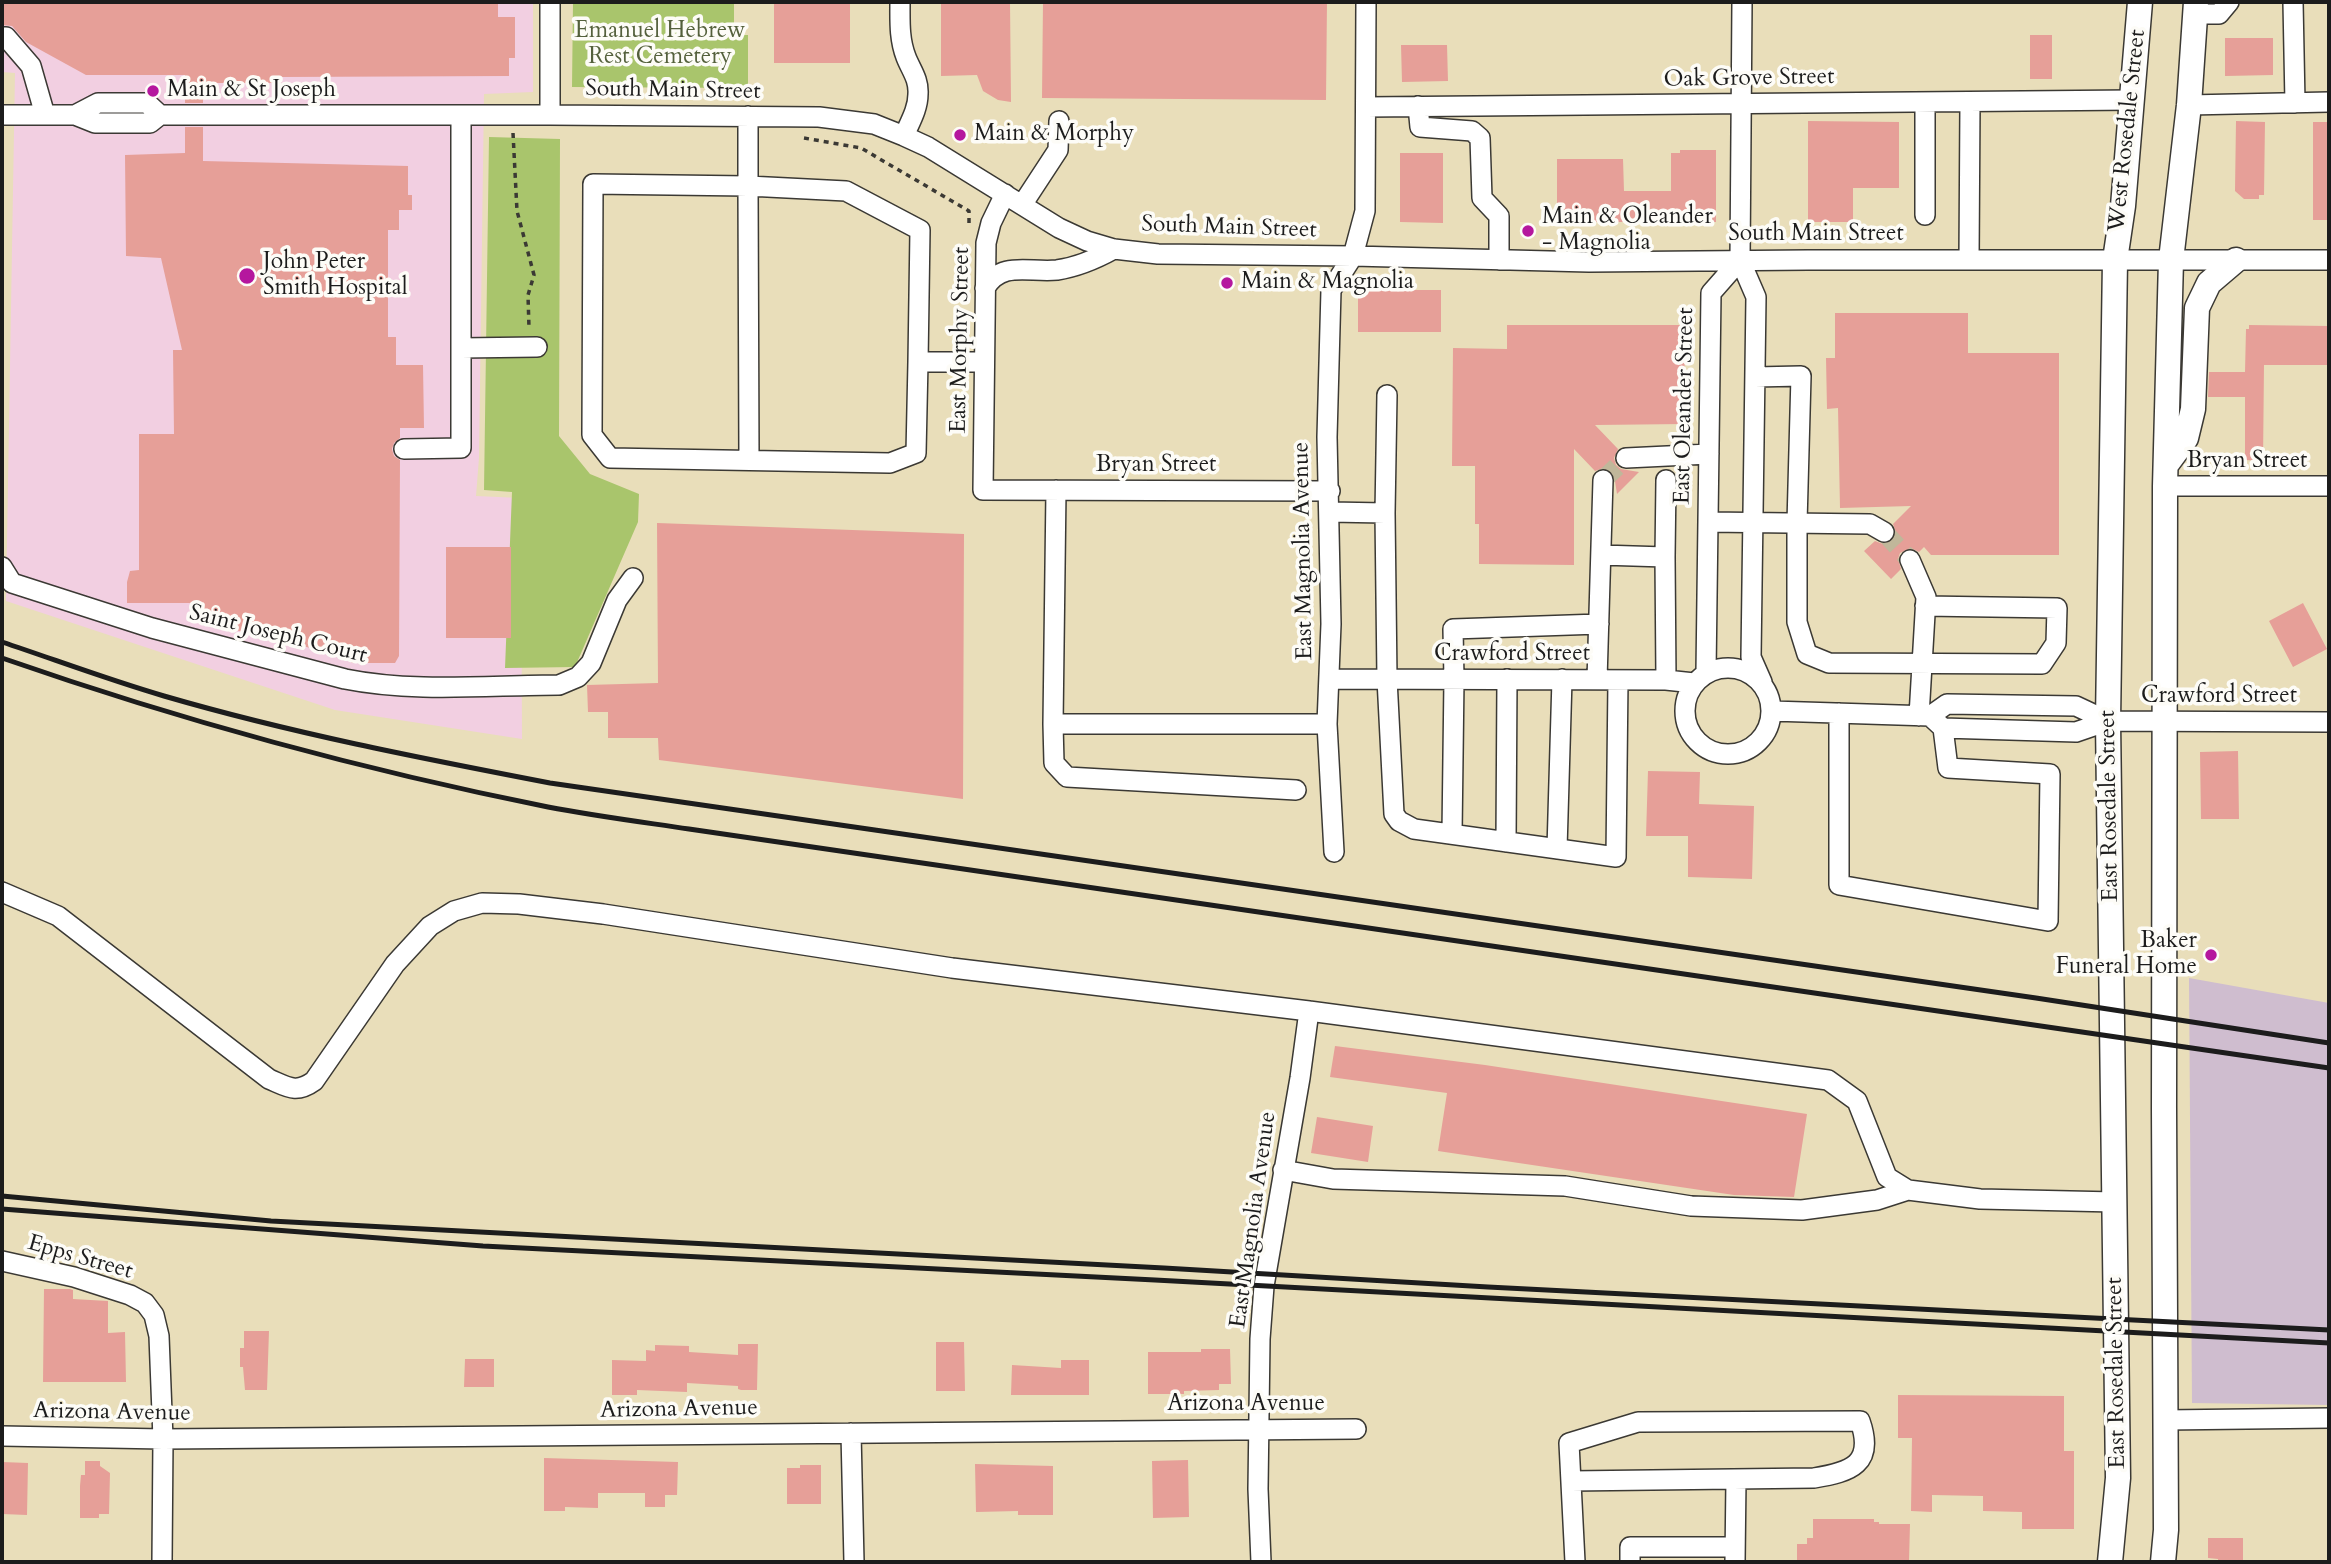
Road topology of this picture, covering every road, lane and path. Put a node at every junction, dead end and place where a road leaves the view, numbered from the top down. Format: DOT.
graph roads {
  1 [pos="550,2"];
  2 [pos="900,2"];
  3 [pos="1366,2"];
  4 [pos="1742,2"];
  5 [pos="2140,2"];
  6 [pos="2229,2"];
  7 [pos="2293,2"];
  8 [pos="2195,8"];
  9 [pos="2,37"];
  10 [pos="2133,100"];
  11 [pos="1925,102"];
  12 [pos="1970,102"];
  13 [pos="2329,102"];
  14 [pos="2295,103"];
  15 [pos="1741,104"];
  16 [pos="2189,105"];
  17 [pos="1418,106"];
  18 [pos="1366,107"];
  19 [pos="550,114"];
  20 [pos="2,115"];
  21 [pos="45,115"];
  22 [pos="461,115"];
  23 [pos="748,117"];
  24 [pos="1059,121"];
  25 [pos="513,132"];
  26 [pos="904,136"];
  27 [pos="796,137"];
  28 [pos="748,186"];
  29 [pos="1005,194"];
  30 [pos="1022,205"];
  31 [pos="1926,215"];
  32 [pos="970,225"];
  33 [pos="1114,248"];
  34 [pos="1353,256"];
  35 [pos="1499,260"];
  36 [pos="1740,260"];
  37 [pos="1969,260"];
  38 [pos="2115,260"];
  39 [pos="2171,260"];
  40 [pos="2236,260"];
  41 [pos="2329,260"];
  42 [pos="985,288"];
  43 [pos="537,347"];
  44 [pos="461,348"];
  45 [pos="918,362"];
  46 [pos="984,362"];
  47 [pos="1755,377"];
  48 [pos="1387,395"];
  49 [pos="404,449"];
  50 [pos="1709,454"];
  51 [pos="1626,458"];
  52 [pos="749,460"];
  53 [pos="2166,476"];
  54 [pos="1603,480"];
  55 [pos="1666,480"];
  56 [pos="2329,486"];
  57 [pos="983,490"];
  58 [pos="1056,490"];
  59 [pos="1330,491"];
  60 [pos="1330,512"];
  61 [pos="1385,513"];
  62 [pos="1708,522"];
  63 [pos="1753,522"];
  64 [pos="1797,523"];
  65 [pos="1884,532"];
  66 [pos="1601,555"];
  67 [pos="1665,557"];
  68 [pos="1910,561"];
  69 [pos="2,567"];
  70 [pos="633,578"];
  71 [pos="1925,606"];
  72 [pos="1599,624"];
  73 [pos="1922,664"];
  74 [pos="1700,678"];
  75 [pos="1329,679"];
  76 [pos="1387,679"];
  77 [pos="1454,679"];
  78 [pos="1507,679"];
  79 [pos="1562,679"];
  80 [pos="1597,680"];
  81 [pos="1618,680"];
  82 [pos="1666,680"];
  83 [pos="1762,682"];
  84 [pos="1772,710"];
  85 [pos="1839,713"];
  86 [pos="1931,720"];
  87 [pos="2108,721"];
  88 [pos="2166,721"];
  89 [pos="2329,722"];
  90 [pos="1053,724"];
  91 [pos="1327,724"];
  92 [pos="1296,790"];
  93 [pos="1452,834"];
  94 [pos="1506,842"];
  95 [pos="1558,849"];
  96 [pos="1335,852"];
  97 [pos="2,892"];
  98 [pos="1309,1012"];
  99 [pos="1283,1170"];
  100 [pos="1908,1189"];
  101 [pos="2115,1202"];
  102 [pos="2,1261"];
  103 [pos="2329,1418"];
  104 [pos="2165,1420"];
  105 [pos="1261,1429"];
  106 [pos="1356,1429"];
  107 [pos="851,1433"];
  108 [pos="2,1436"];
  109 [pos="163,1439"];
  110 [pos="1736,1479"];
  111 [pos="1571,1481"];
  112 [pos="2166,1530"];
  113 [pos="1735,1555"];
  114 [pos="162,1562"];
  115 [pos="854,1562"];
  116 [pos="1261,1562"];
  117 [pos="1575,1562"];
  118 [pos="1630,1562"];
  119 [pos="2110,1562"];
  120 [pos="2163,1562"];
  121 [pos="2172,1562"];
  1 -- 19 [label="street"];
  2 -- 26 [label="street"];
  3 -- 18 [label="street, East Magnolia Avenue"];
  4 -- 15 [label="street"];
  5 -- 10 [label="main road, West Rosedale Street"];
  6 -- 8 [label="street"];
  7 -- 14 [label="street"];
  8 -- 16 [label="main road"];
  9 -- 21 [label="street"];
  10 -- 12 [label="street, Oak Grove Street"];
  10 -- 38 [label="main road, West Rosedale Street"];
  11 -- 12 [label="street, Oak Grove Street"];
  11 -- 15 [label="street, Oak Grove Street"];
  11 -- 31 [label="street"];
  12 -- 37 [label="street"];
  13 -- 14 [label="street"];
  14 -- 16 [label="street"];
  15 -- 17 [label="street, Oak Grove Street"];
  15 -- 36 [label="street"];
  16 -- 39 [label="main road"];
  17 -- 18 [label="street, Oak Grove Street"];
  17 -- 35 [label="street"];
  18 -- 34 [label="street, East Magnolia Avenue"];
  19 -- 22 [label="street, South Main Street"];
  19 -- 23 [label="street, South Main Street"];
  20 -- 21 [label="street, South Main Street"];
  21 -- 22 [label="street, South Main Street"];
  22 -- 44 [label="street"];
  23 -- 26 [label="street, South Main Street"];
  23 -- 28 [label="street"];
  24 -- 30 [label="street"];
  25 -- 43 [label="path"];
  26 -- 29 [label="street, South Main Street"];
  27 -- 32 [label="path"];
  28 -- 45 [label="street"];
  28 -- 52 [label="street"];
  28 -- 52 [label="street"];
  29 -- 30 [label="street, South Main Street"];
  29 -- 42 [label="street, East Morphy Street"];
  30 -- 33 [label="street, South Main Street"];
  33 -- 34 [label="street, South Main Street"];
  33 -- 42 [label="street"];
  34 -- 35 [label="street, South Main Street"];
  34 -- 59 [label="street, East Magnolia Avenue"];
  35 -- 36 [label="street, South Main Street"];
  36 -- 37 [label="street, South Main Street"];
  36 -- 47 [label="street"];
  36 -- 50 [label="street, East Oleander Street"];
  37 -- 38 [label="street, South Main Street"];
  38 -- 39 [label="street, South Main Street"];
  38 -- 87 [label="main road, East Rosedale Street"];
  39 -- 40 [label="street, South Main Street"];
  39 -- 53 [label="main road, East Rosedale Street"];
  40 -- 41 [label="street, South Main Street"];
  40 -- 53 [label="main road"];
  42 -- 46 [label="street, East Morphy Street"];
  43 -- 44 [label="street"];
  44 -- 49 [label="street"];
  45 -- 46 [label="street"];
  45 -- 52 [label="street"];
  46 -- 57 [label="street, East Morphy Street"];
  47 -- 63 [label="street"];
  47 -- 64 [label="street"];
  48 -- 61 [label="street"];
  50 -- 51 [label="street"];
  50 -- 62 [label="street, East Oleander Street"];
  53 -- 56 [label="street, Bryan Street"];
  53 -- 88 [label="main road, East Rosedale Street"];
  54 -- 66 [label="street"];
  55 -- 67 [label="street"];
  57 -- 58 [label="street, Bryan Street"];
  58 -- 59 [label="street, Bryan Street"];
  58 -- 90 [label="street"];
  59 -- 60 [label="street, East Magnolia Avenue"];
  60 -- 61 [label="street"];
  60 -- 75 [label="street, East Magnolia Avenue"];
  61 -- 76 [label="street"];
  62 -- 63 [label="street, East Oleander Street"];
  62 -- 74 [label="street, East Oleander Street"];
  63 -- 64 [label="street, East Oleander Street"];
  63 -- 83 [label="street"];
  64 -- 65 [label="street, East Oleander Street"];
  64 -- 73 [label="street"];
  66 -- 67 [label="street"];
  66 -- 72 [label="street"];
  67 -- 82 [label="street"];
  68 -- 71 [label="street"];
  69 -- 70 [label="street, Saint Joseph Court"];
  71 -- 73 [label="street"];
  71 -- 73 [label="street"];
  72 -- 77 [label="street"];
  72 -- 80 [label="street"];
  73 -- 86 [label="street"];
  74 -- 82 [label="street, Crawford Street"];
  74 -- 83 [label="street"];
  74 -- 84 [label="street"];
  75 -- 76 [label="street, Crawford Street"];
  75 -- 91 [label="street, East Magnolia Avenue"];
  76 -- 77 [label="street, Crawford Street"];
  76 -- 93 [label="street"];
  77 -- 78 [label="street, Crawford Street"];
  77 -- 93 [label="street"];
  78 -- 79 [label="street, Crawford Street"];
  78 -- 94 [label="street"];
  79 -- 80 [label="street, Crawford Street"];
  79 -- 95 [label="street"];
  80 -- 81 [label="street, Crawford Street"];
  81 -- 82 [label="street, Crawford Street"];
  81 -- 95 [label="street"];
  83 -- 84 [label="street"];
  84 -- 85 [label="street, Crawford Street"];
  85 -- 86 [label="street, Crawford Street"];
  85 -- 86 [label="street"];
  86 -- 87 [label="street, Crawford Street"];
  87 -- 88 [label="street, Crawford Street"];
  87 -- 101 [label="main road, East Rosedale Street"];
  88 -- 89 [label="street, Crawford Street"];
  88 -- 104 [label="main road, East Rosedale Street"];
  90 -- 91 [label="street"];
  90 -- 92 [label="street"];
  91 -- 96 [label="street, East Magnolia Avenue"];
  93 -- 94 [label="street"];
  94 -- 95 [label="street"];
  97 -- 98 [label="street"];
  98 -- 99 [label="street, East Magnolia Avenue"];
  98 -- 100 [label="street"];
  99 -- 100 [label="street"];
  99 -- 105 [label="street, East Magnolia Avenue"];
  100 -- 101 [label="street"];
  101 -- 119 [label="main road, East Rosedale Street"];
  102 -- 109 [label="street, Epps Street"];
  103 -- 104 [label="street"];
  104 -- 112 [label="main road, East Rosedale Street"];
  105 -- 106 [label="street, Arizona Avenue"];
  105 -- 107 [label="street, Arizona Avenue"];
  105 -- 116 [label="street, East Magnolia Avenue"];
  107 -- 109 [label="street, Arizona Avenue"];
  107 -- 115 [label="street"];
  108 -- 109 [label="street, Arizona Avenue"];
  109 -- 114 [label="street"];
  110 -- 111 [label="street"];
  110 -- 111 [label="street"];
  110 -- 113 [label="street"];
  111 -- 117 [label="street"];
  112 -- 120 [label="main road, East Rosedale Street"];
  112 -- 121 [label="main road"];
  113 -- 118 [label="street"];
}
